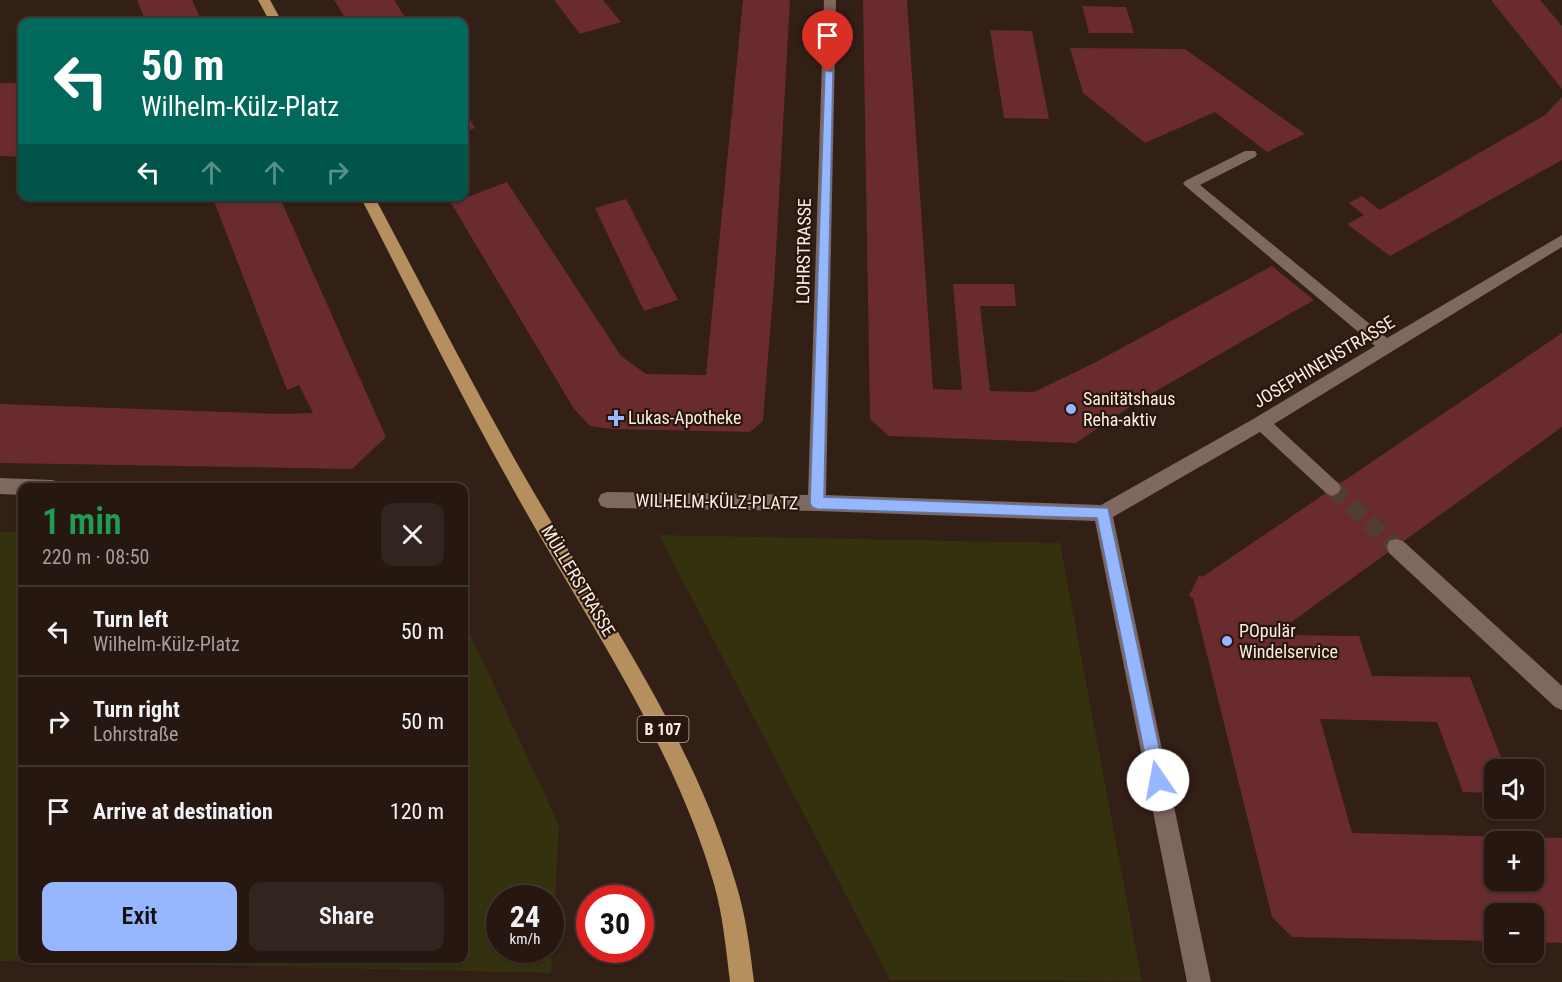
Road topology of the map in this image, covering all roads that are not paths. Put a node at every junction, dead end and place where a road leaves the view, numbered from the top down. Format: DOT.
graph roads {
  1 [pos="264,0"];
  2 [pos="830,0"];
  3 [pos="274,18"];
  4 [pos="1250,154"];
  5 [pos="370,201"];
  6 [pos="1562,240"];
  7 [pos="1387,347"];
  8 [pos="1261,423"];
  9 [pos="0,486"];
  10 [pos="18,487"];
  11 [pos="1332,488"];
  12 [pos="607,500"];
  13 [pos="817,503"];
  14 [pos="1103,513"];
  15 [pos="1396,547"];
  16 [pos="1562,700"];
  17 [pos="742,982"];
  18 [pos="1199,982"];
  1 -- 3 [label="main road"];
  2 -- 13 [label="street, LOHRSTRASSE"];
  4 -- 7 [label="street"];
  5 -- 17 [label="main road, MÜLLERSTRASSE / B 107"];
  6 -- 7 [label="street, JOSEPHINENSTRASSE"];
  7 -- 8 [label="street, JOSEPHINENSTRASSE"];
  8 -- 11 [label="street"];
  8 -- 14 [label="street, JOSEPHINENSTRASSE"];
  9 -- 10 [label="street"];
  12 -- 13 [label="street, WILHELM-KÜLZ-PLATZ"];
  13 -- 14 [label="street, WILHELM-KÜLZ-PLATZ"];
  14 -- 18 [label="street"];
  15 -- 16 [label="street"];
}
